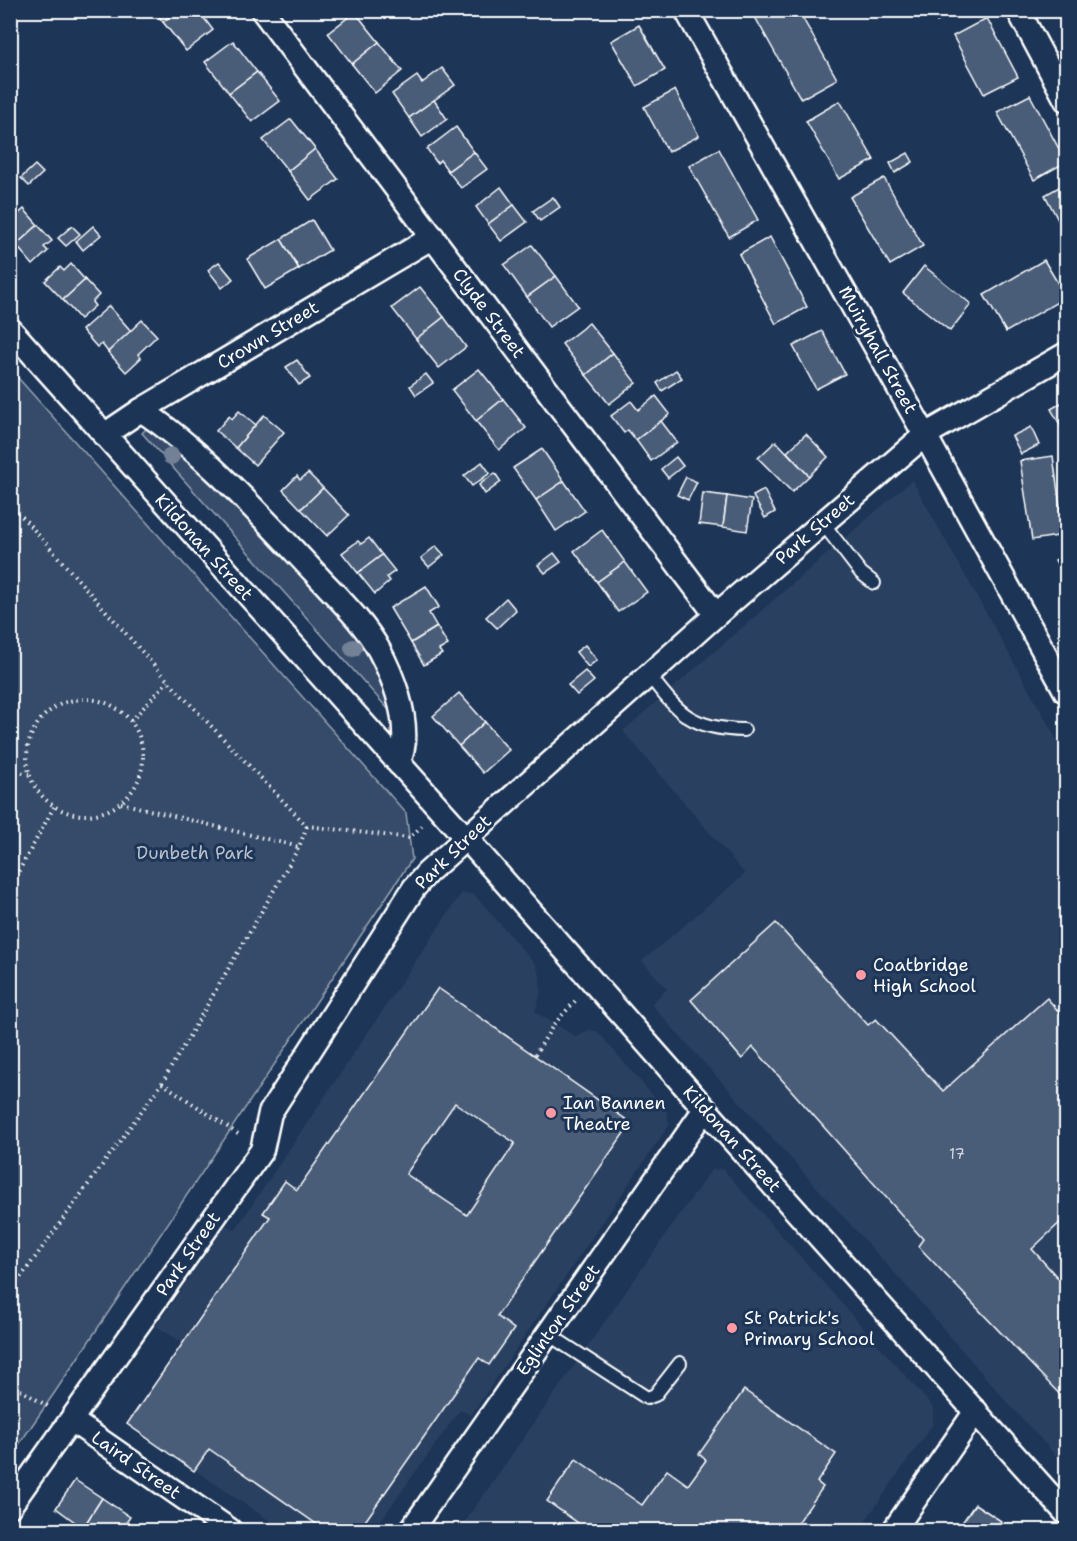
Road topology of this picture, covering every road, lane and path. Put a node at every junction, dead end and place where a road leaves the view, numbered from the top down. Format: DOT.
graph roads {
  1 [pos="262,10"];
  2 [pos="686,10"];
  3 [pos="1018,10"];
  4 [pos="1066,100"];
  5 [pos="433,237"];
  6 [pos="10,329"];
  7 [pos="1066,354"];
  8 [pos="141,410"];
  9 [pos="104,435"];
  10 [pos="926,435"];
  11 [pos="10,503"];
  12 [pos="822,522"];
  13 [pos="874,583"];
  14 [pos="716,615"];
  15 [pos="648,675"];
  16 [pos="168,681"];
  17 [pos="1066,692"];
  18 [pos="131,721"];
  19 [pos="744,730"];
  20 [pos="399,764"];
  21 [pos="10,771"];
  22 [pos="29,774"];
  23 [pos="121,803"];
  24 [pos="54,807"];
  25 [pos="440,808"];
  26 [pos="307,826"];
  27 [pos="466,838"];
  28 [pos="299,847"];
  29 [pos="10,887"];
  30 [pos="593,982"];
  31 [pos="535,1055"];
  32 [pos="162,1083"];
  33 [pos="705,1109"];
  34 [pos="262,1150"];
  35 [pos="10,1292"];
  36 [pos="548,1334"];
  37 [pos="680,1363"];
  38 [pos="10,1384"];
  39 [pos="976,1411"];
  40 [pos="71,1420"];
  41 [pos="10,1506"];
  42 [pos="1066,1513"];
  43 [pos="230,1530"];
  44 [pos="411,1530"];
  45 [pos="894,1530"];
  1 -- 5 [label="street, Clyde Street"];
  2 -- 10 [label="street, Muiryhall Street"];
  3 -- 4 [label="street"];
  5 -- 8 [label="street, Crown Street"];
  5 -- 14 [label="street, Clyde Street"];
  6 -- 9 [label="street, Kildonan Street"];
  7 -- 10 [label="street, Park Street"];
  8 -- 9 [label="street, Crown Street"];
  8 -- 20 [label="street"];
  9 -- 20 [label="street, Kildonan Street"];
  10 -- 12 [label="street, Park Street"];
  10 -- 17 [label="street, Muiryhall Street"];
  11 -- 16 [label="path"];
  12 -- 13 [label="lane"];
  12 -- 14 [label="street, Park Street"];
  14 -- 15 [label="street, Park Street"];
  15 -- 19 [label="lane"];
  15 -- 27 [label="street, Park Street"];
  16 -- 18 [label="path"];
  16 -- 26 [label="path"];
  18 -- 22 [label="path"];
  18 -- 23 [label="path"];
  20 -- 25 [label="street, Kildonan Street"];
  21 -- 22 [label="path"];
  22 -- 24 [label="path"];
  23 -- 24 [label="path"];
  23 -- 28 [label="path"];
  24 -- 29 [label="path"];
  25 -- 26 [label="path"];
  25 -- 27 [label="street, Kildonan Street"];
  26 -- 28 [label="path"];
  27 -- 30 [label="street, Kildonan Street"];
  27 -- 34 [label="street, Park Street"];
  28 -- 32 [label="path"];
  30 -- 31 [label="path"];
  30 -- 33 [label="street, Kildonan Street"];
  32 -- 34 [label="path"];
  32 -- 35 [label="path"];
  33 -- 36 [label="street, Eglinton Street"];
  33 -- 39 [label="street, Kildonan Street"];
  34 -- 40 [label="street, Park Street"];
  36 -- 37 [label="lane"];
  36 -- 44 [label="street, Eglinton Street"];
  38 -- 40 [label="path"];
  39 -- 42 [label="street, Kildonan Street"];
  39 -- 45 [label="street"];
  40 -- 41 [label="street, Park Street"];
  40 -- 43 [label="street, Laird Street"];
}
